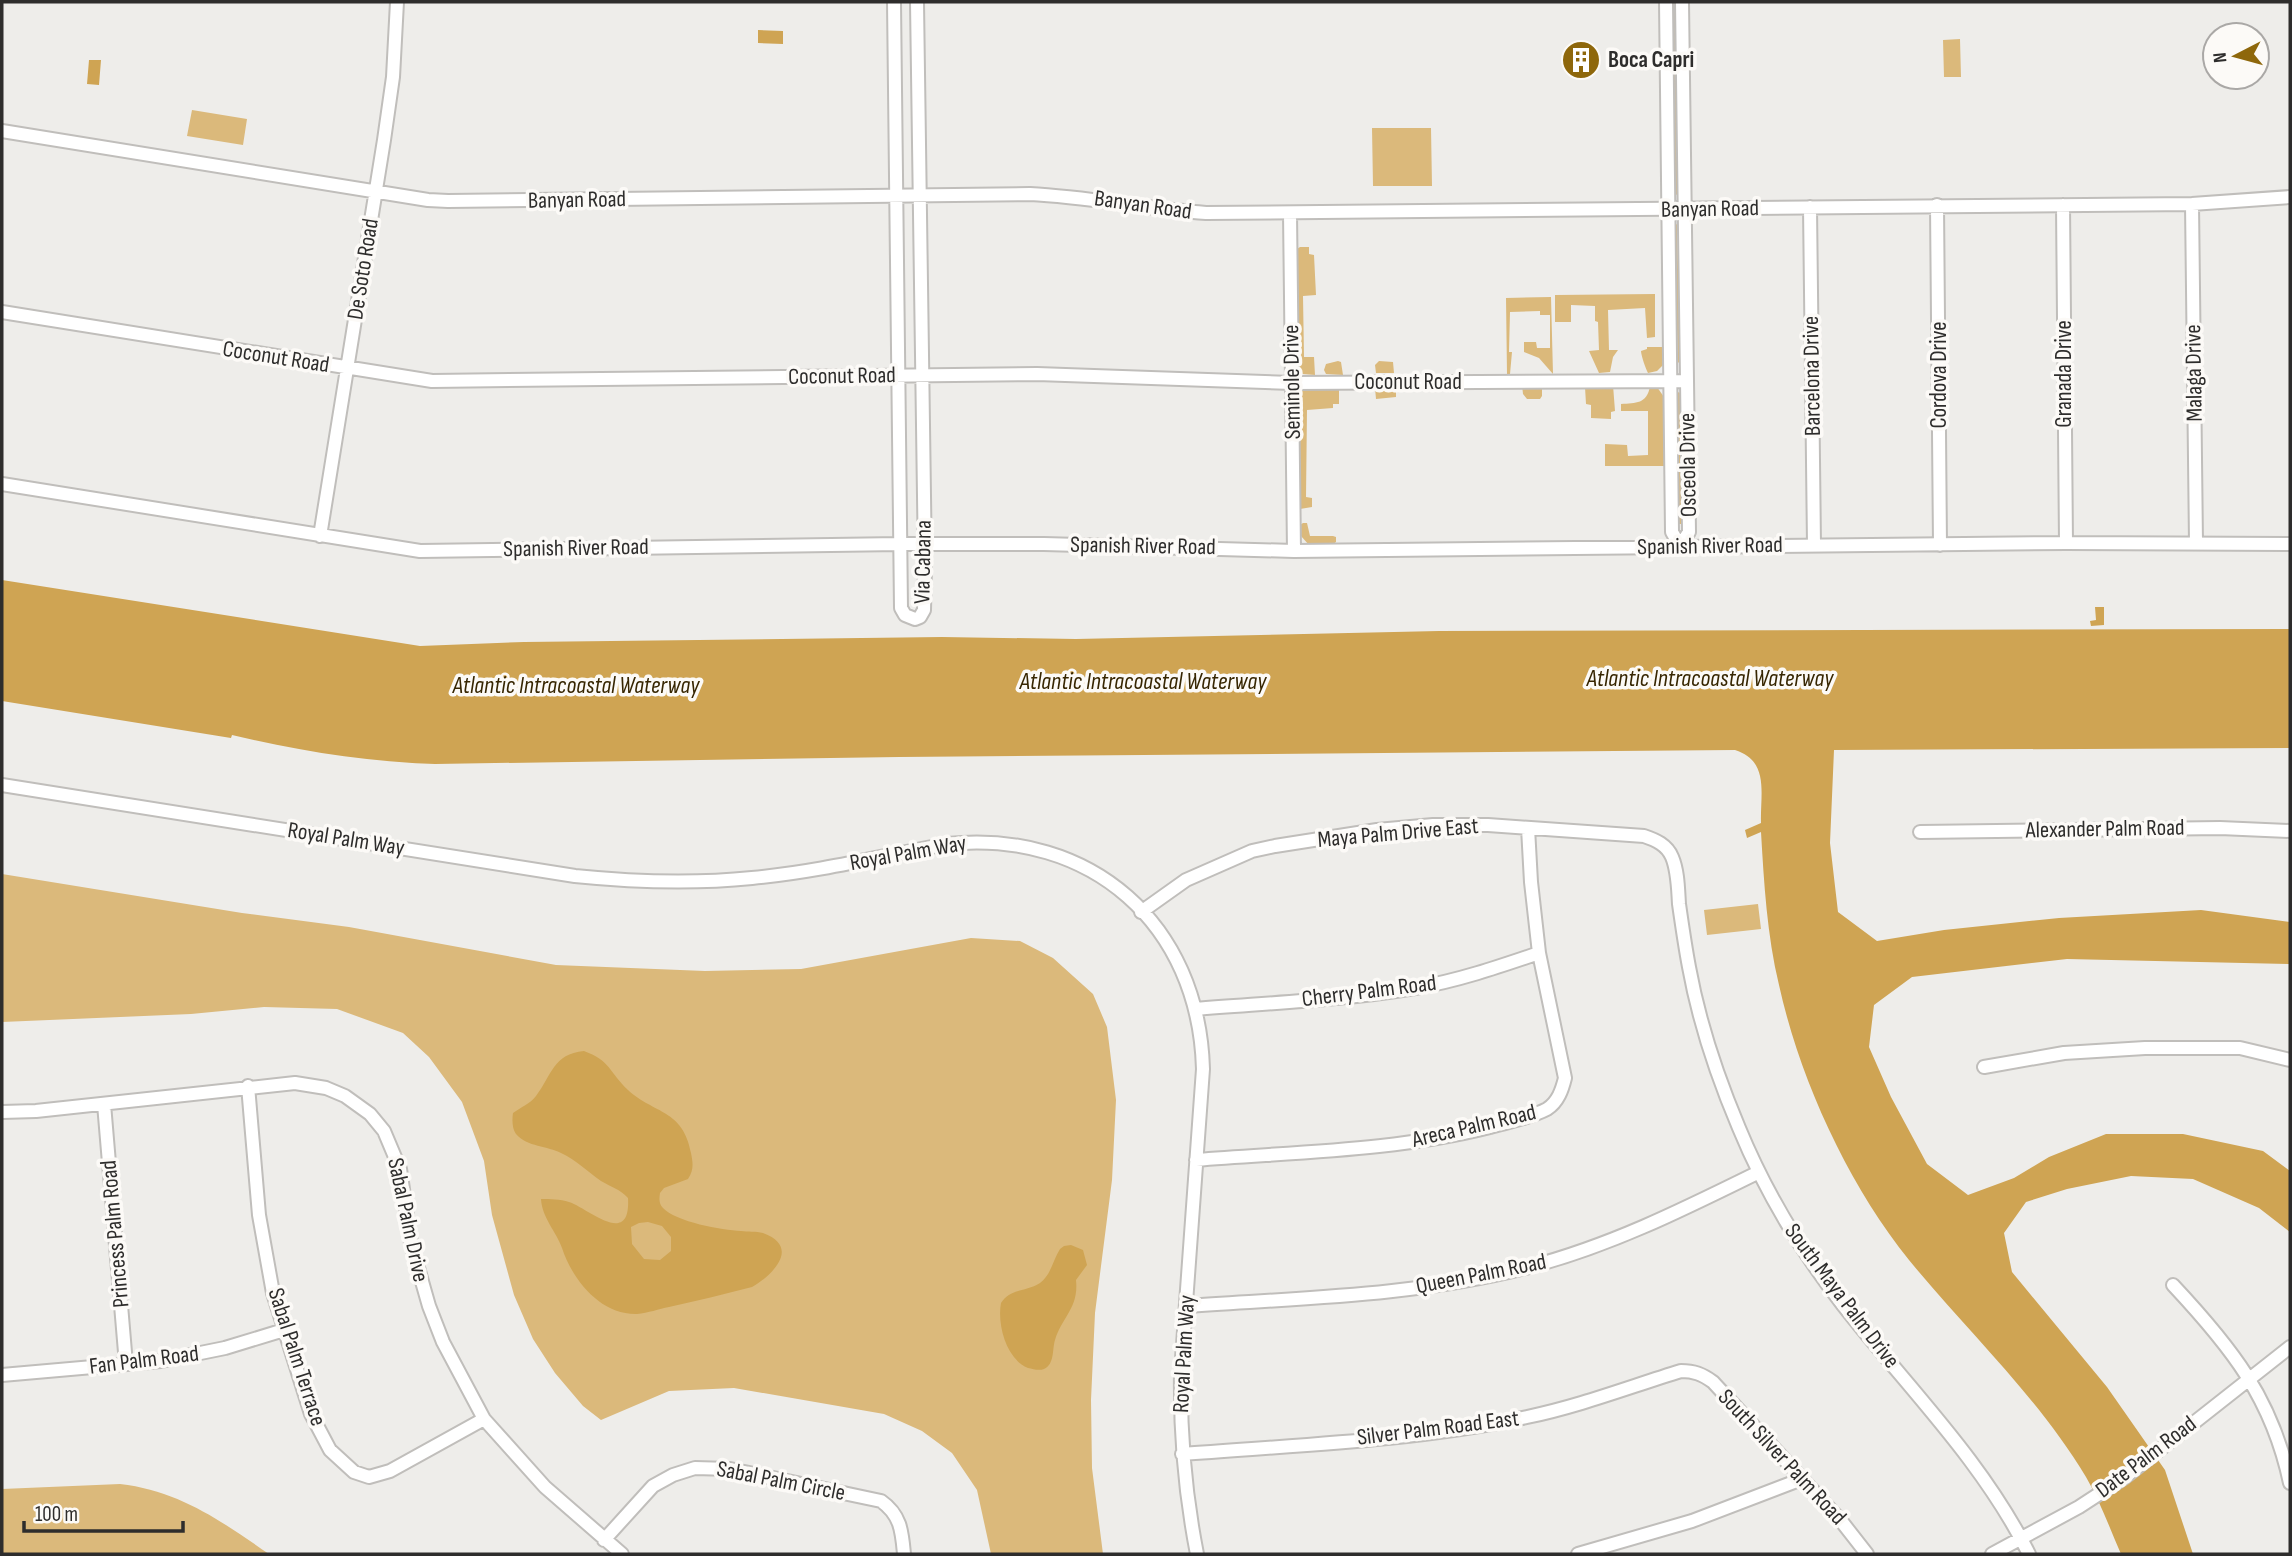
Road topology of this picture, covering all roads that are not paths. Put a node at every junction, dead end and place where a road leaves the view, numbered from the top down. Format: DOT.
graph roads {
  1 [pos="397,2"];
  2 [pos="894,2"];
  3 [pos="917,2"];
  4 [pos="1666,2"];
  5 [pos="1682,2"];
  6 [pos="2,131"];
  7 [pos="376,191"];
  8 [pos="895,196"];
  9 [pos="920,196"];
  10 [pos="2290,197"];
  11 [pos="2192,204"];
  12 [pos="1937,205"];
  13 [pos="2063,205"];
  14 [pos="1810,207"];
  15 [pos="1668,209"];
  16 [pos="1684,209"];
  17 [pos="1290,213"];
  18 [pos="2,313"];
  19 [pos="347,369"];
  20 [pos="898,375"];
  21 [pos="922,375"];
  22 [pos="1670,380"];
  23 [pos="1686,380"];
  24 [pos="1292,383"];
  25 [pos="2,484"];
  26 [pos="320,536"];
  27 [pos="2066,543"];
  28 [pos="2196,543"];
  29 [pos="900,544"];
  30 [pos="924,544"];
  31 [pos="2290,544"];
  32 [pos="1814,545"];
  33 [pos="1940,545"];
  34 [pos="1680,546"];
  35 [pos="1294,551"];
  36 [pos="2,785"];
  37 [pos="1528,828"];
  38 [pos="2290,831"];
  39 [pos="1920,832"];
  40 [pos="1667,849"];
  41 [pos="1141,912"];
  42 [pos="1539,953"];
  43 [pos="1196,1009"];
  44 [pos="2290,1060"];
  45 [pos="1984,1067"];
  46 [pos="248,1086"];
  47 [pos="104,1104"];
  48 [pos="2,1112"];
  49 [pos="1196,1160"];
  50 [pos="1759,1172"];
  51 [pos="2173,1285"];
  52 [pos="1186,1307"];
  53 [pos="284,1330"];
  54 [pos="2290,1346"];
  55 [pos="126,1364"];
  56 [pos="1689,1371"];
  57 [pos="2,1375"];
  58 [pos="2249,1377"];
  59 [pos="484,1419"];
  60 [pos="1182,1454"];
  61 [pos="1802,1479"];
  62 [pos="2290,1483"];
  63 [pos="2021,1539"];
  64 [pos="604,1540"];
  65 [pos="622,1554"];
  66 [pos="904,1554"];
  67 [pos="1196,1554"];
  68 [pos="1578,1554"];
  69 [pos="1867,1554"];
  70 [pos="1992,1554"];
  71 [pos="2029,1554"];
  1 -- 7 [label="street, De Soto Road"];
  2 -- 8 [label="street, Via Cabana"];
  3 -- 9 [label="street, Via Cabana"];
  4 -- 15 [label="street, Osceola Drive"];
  5 -- 16 [label="street, Osceola Drive"];
  6 -- 7 [label="street, Banyan Road"];
  7 -- 8 [label="street, Banyan Road"];
  7 -- 19 [label="street, De Soto Road"];
  8 -- 9 [label="street, Banyan Road"];
  8 -- 20 [label="street, Via Cabana"];
  9 -- 17 [label="street, Banyan Road"];
  9 -- 21 [label="street, Via Cabana"];
  10 -- 11 [label="street, Banyan Road"];
  11 -- 13 [label="street, Banyan Road"];
  11 -- 28 [label="street, Malaga Drive"];
  12 -- 13 [label="street, Banyan Road"];
  12 -- 14 [label="street, Banyan Road"];
  12 -- 33 [label="street, Cordova Drive"];
  13 -- 27 [label="street, Granada Drive"];
  14 -- 16 [label="street, Banyan Road"];
  14 -- 32 [label="street, Barcelona Drive"];
  15 -- 16 [label="street, Banyan Road"];
  15 -- 17 [label="street, Banyan Road"];
  15 -- 22 [label="street, Osceola Drive"];
  16 -- 23 [label="street, Osceola Drive"];
  17 -- 24 [label="street, Seminole Drive"];
  18 -- 19 [label="street, Coconut Road"];
  19 -- 20 [label="street, Coconut Road"];
  19 -- 26 [label="street, De Soto Road"];
  20 -- 21 [label="street, Coconut Road"];
  20 -- 29 [label="street, Via Cabana"];
  21 -- 24 [label="street, Coconut Road"];
  21 -- 30 [label="street, Via Cabana"];
  22 -- 23 [label="street, Coconut Road"];
  22 -- 24 [label="street, Coconut Road"];
  22 -- 34 [label="street, Osceola Drive"];
  23 -- 34 [label="street, Osceola Drive"];
  24 -- 35 [label="street, Seminole Drive"];
  25 -- 26 [label="street, Spanish River Road"];
  26 -- 29 [label="street, Spanish River Road"];
  27 -- 28 [label="street, Spanish River Road"];
  27 -- 33 [label="street, Spanish River Road"];
  28 -- 31 [label="street, Spanish River Road"];
  29 -- 30 [label="street, Spanish River Road"];
  29 -- 30 [label="street, Via Cabana"];
  30 -- 35 [label="street, Spanish River Road"];
  32 -- 33 [label="street, Spanish River Road"];
  32 -- 34 [label="street, Spanish River Road"];
  34 -- 35 [label="street, Spanish River Road"];
  36 -- 41 [label="street, Royal Palm Way"];
  37 -- 40 [label="street, Maya Palm Drive East"];
  37 -- 41 [label="street, Maya Palm Drive East"];
  37 -- 42 [label="street, Areca Palm Road"];
  38 -- 39 [label="street, Alexander Palm Road"];
  40 -- 50 [label="street, South Maya Palm Drive"];
  41 -- 43 [label="street, Royal Palm Way"];
  42 -- 43 [label="street, Cherry Palm Road"];
  42 -- 49 [label="street, Areca Palm Road"];
  43 -- 49 [label="street, Royal Palm Way"];
  44 -- 45 [label="street"];
  46 -- 47 [label="street, Sabal Palm Drive"];
  46 -- 53 [label="street, Sabal Palm Terrace"];
  46 -- 59 [label="street, Sabal Palm Drive"];
  47 -- 48 [label="street, Sabal Palm Drive"];
  47 -- 55 [label="street, Princess Palm Road"];
  49 -- 52 [label="street, Royal Palm Way"];
  50 -- 52 [label="street, Queen Palm Road"];
  50 -- 63 [label="street, South Maya Palm Drive"];
  51 -- 58 [label="street"];
  52 -- 60 [label="street, Royal Palm Way"];
  53 -- 55 [label="street, Fan Palm Road"];
  53 -- 59 [label="street, Sabal Palm Terrace"];
  54 -- 58 [label="street, Date Palm Road"];
  55 -- 57 [label="street, Fan Palm Road"];
  56 -- 60 [label="street, Silver Palm Road East"];
  56 -- 61 [label="street, South Silver Palm Road"];
  58 -- 62 [label="street"];
  58 -- 63 [label="street, Date Palm Road"];
  59 -- 64 [label="street, Sabal Palm Drive"];
  60 -- 67 [label="street, Royal Palm Way"];
  61 -- 68 [label="street"];
  61 -- 69 [label="street, South Silver Palm Road"];
  63 -- 70 [label="street, Date Palm Road"];
  63 -- 71 [label="street, South Maya Palm Drive"];
  64 -- 65 [label="street, Sabal Palm Drive"];
  64 -- 66 [label="street, Sabal Palm Circle"];
}
